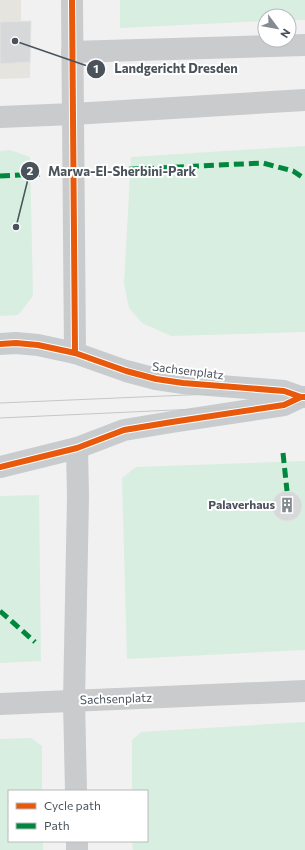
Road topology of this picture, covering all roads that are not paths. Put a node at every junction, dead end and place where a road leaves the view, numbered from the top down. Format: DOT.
graph roads {
  1 [pos="72,0"];
  2 [pos="305,45"];
  3 [pos="72,52"];
  4 [pos="305,100"];
  5 [pos="73,114"];
  6 [pos="0,117"];
  7 [pos="0,344"];
  8 [pos="75,353"];
  9 [pos="303,397"];
  10 [pos="77,448"];
  11 [pos="0,467"];
  12 [pos="305,691"];
  13 [pos="74,701"];
  14 [pos="0,704"];
  15 [pos="76,790"];
  1 -- 3 [label="street"];
  2 -- 3 [label="street"];
  3 -- 5 [label="street"];
  4 -- 5 [label="street"];
  5 -- 6 [label="street"];
  5 -- 8 [label="street"];
  7 -- 8 [label="main road, Sachsenplatz"];
  8 -- 9 [label="main road, Sachsenplatz"];
  9 -- 10 [label="main road, Sachsenplatz"];
  10 -- 11 [label="main road"];
  10 -- 13 [label="street, Sachsenplatz"];
  12 -- 13 [label="street, Sachsenplatz"];
  13 -- 14 [label="street"];
  13 -- 15 [label="street"];
}
